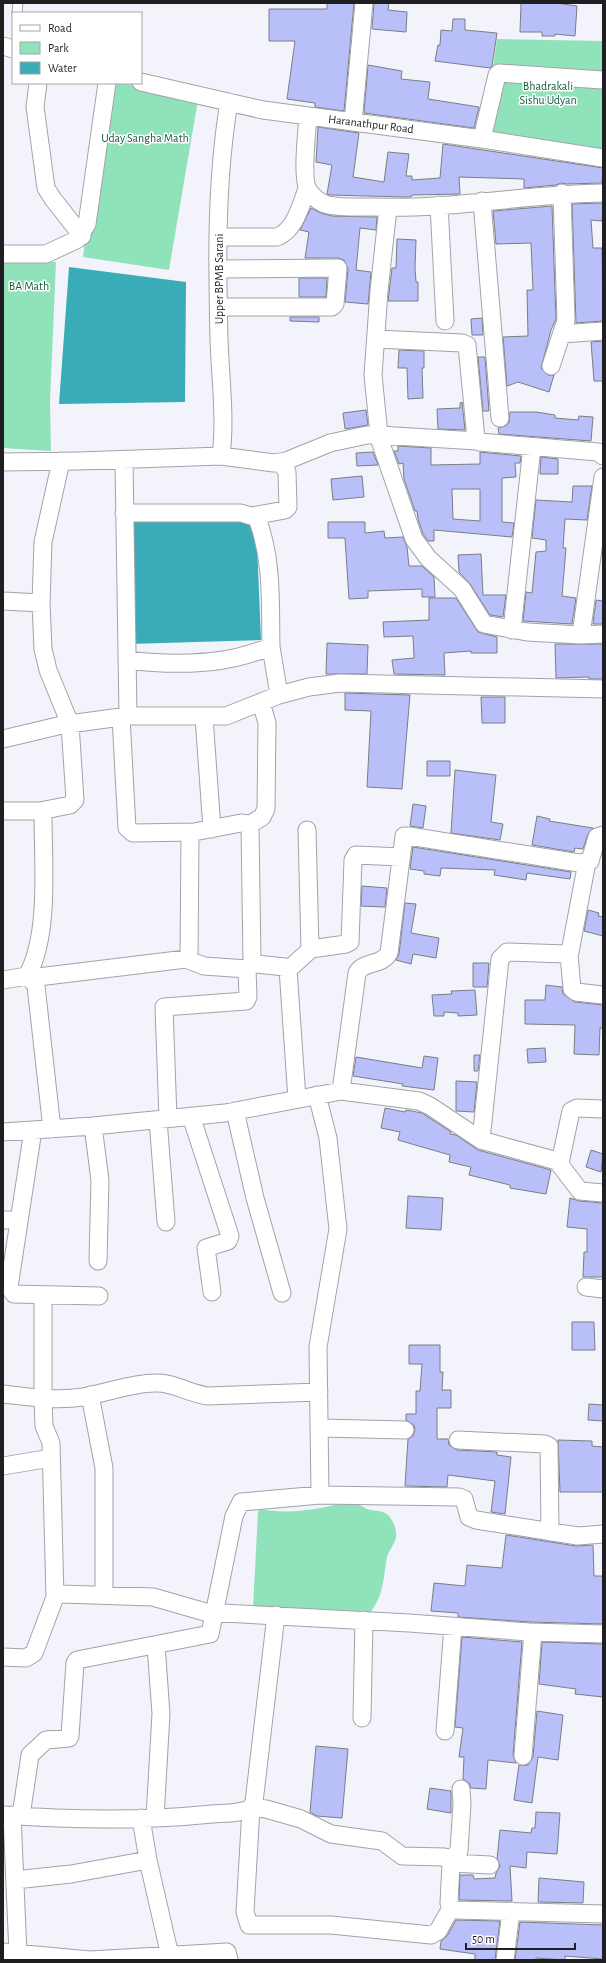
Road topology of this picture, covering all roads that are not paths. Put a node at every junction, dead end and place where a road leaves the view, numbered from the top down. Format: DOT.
graph roads {
  1 [pos="364,3"];
  2 [pos="603,80"];
  3 [pos="142,82"];
  4 [pos="38,84"];
  5 [pos="107,84"];
  6 [pos="229,102"];
  7 [pos="308,116"];
  8 [pos="353,122"];
  9 [pos="482,139"];
  10 [pos="603,158"];
  11 [pos="307,190"];
  12 [pos="562,193"];
  13 [pos="603,193"];
  14 [pos="482,201"];
  15 [pos="439,205"];
  16 [pos="388,208"];
  17 [pos="82,236"];
  18 [pos="218,237"];
  19 [pos="3,254"];
  20 [pos="218,269"];
  21 [pos="219,307"];
  22 [pos="445,321"];
  23 [pos="603,331"];
  24 [pos="562,334"];
  25 [pos="376,339"];
  26 [pos="551,366"];
  27 [pos="500,418"];
  28 [pos="380,435"];
  29 [pos="477,441"];
  30 [pos="532,447"];
  31 [pos="221,456"];
  32 [pos="603,456"];
  33 [pos="124,460"];
  34 [pos="61,461"];
  35 [pos="3,462"];
  36 [pos="281,462"];
  37 [pos="603,477"];
  38 [pos="124,513"];
  39 [pos="252,516"];
  40 [pos="3,601"];
  41 [pos="42,603"];
  42 [pos="512,630"];
  43 [pos="603,634"];
  44 [pos="581,635"];
  45 [pos="271,647"];
  46 [pos="127,660"];
  47 [pos="603,689"];
  48 [pos="279,695"];
  49 [pos="262,702"];
  50 [pos="125,716"];
  51 [pos="204,717"];
  52 [pos="70,724"];
  53 [pos="3,739"];
  54 [pos="3,810"];
  55 [pos="40,811"];
  56 [pos="249,825"];
  57 [pos="212,829"];
  58 [pos="307,830"];
  59 [pos="190,832"];
  60 [pos="603,835"];
  61 [pos="401,856"];
  62 [pos="587,862"];
  63 [pos="310,949"];
  64 [pos="569,954"];
  65 [pos="189,960"];
  66 [pos="288,970"];
  67 [pos="29,977"];
  68 [pos="3,980"];
  69 [pos="603,995"];
  70 [pos="341,1091"];
  71 [pos="317,1095"];
  72 [pos="297,1099"];
  73 [pos="603,1109"];
  74 [pos="235,1111"];
  75 [pos="191,1116"];
  76 [pos="163,1119"];
  77 [pos="93,1126"];
  78 [pos="52,1129"];
  79 [pos="33,1130"];
  80 [pos="3,1132"];
  81 [pos="480,1140"];
  82 [pos="560,1163"];
  83 [pos="603,1193"];
  84 [pos="11,1220"];
  85 [pos="166,1222"];
  86 [pos="98,1261"];
  87 [pos="586,1287"];
  88 [pos="603,1290"];
  89 [pos="212,1292"];
  90 [pos="282,1293"];
  91 [pos="43,1294"];
  92 [pos="99,1296"];
  93 [pos="319,1392"];
  94 [pos="3,1394"];
  95 [pos="90,1395"];
  96 [pos="42,1399"];
  97 [pos="321,1428"];
  98 [pos="405,1430"];
  99 [pos="458,1440"];
  100 [pos="51,1458"];
  101 [pos="3,1466"];
  102 [pos="320,1495"];
  103 [pos="550,1532"];
  104 [pos="603,1534"];
  105 [pos="104,1595"];
  106 [pos="55,1597"];
  107 [pos="213,1612"];
  108 [pos="276,1615"];
  109 [pos="364,1620"];
  110 [pos="452,1626"];
  111 [pos="533,1632"];
  112 [pos="603,1634"];
  113 [pos="156,1645"];
  114 [pos="3,1657"];
  115 [pos="362,1718"];
  116 [pos="445,1731"];
  117 [pos="523,1756"];
  118 [pos="461,1789"];
  119 [pos="252,1808"];
  120 [pos="12,1815"];
  121 [pos="148,1817"];
  122 [pos="148,1860"];
  123 [pos="451,1862"];
  124 [pos="490,1865"];
  125 [pos="15,1880"];
  126 [pos="451,1908"];
  127 [pos="10,1910"];
  128 [pos="511,1911"];
  129 [pos="603,1914"];
  130 [pos="11,1953"];
  131 [pos="170,1956"];
  132 [pos="229,1960"];
  133 [pos="505,1960"];
  1 -- 8 [label="street"];
  2 -- 9 [label="street"];
  3 -- 6 [label="street, Haranathpur Road"];
  4 -- 17 [label="street"];
  5 -- 17 [label="street"];
  6 -- 7 [label="street, Haranathpur Road"];
  6 -- 18 [label="street, Upper BPMB Sarani"];
  7 -- 8 [label="street, Haranathpur Road"];
  7 -- 11 [label="street"];
  8 -- 9 [label="street, Haranathpur Road"];
  9 -- 10 [label="street, Haranathpur Road"];
  11 -- 16 [label="street"];
  11 -- 18 [label="street"];
  12 -- 13 [label="street"];
  12 -- 14 [label="street"];
  12 -- 24 [label="street"];
  14 -- 15 [label="street"];
  14 -- 27 [label="street"];
  15 -- 16 [label="street"];
  15 -- 22 [label="street"];
  16 -- 25 [label="street"];
  17 -- 19 [label="street"];
  18 -- 20 [label="street, Upper BPMB Sarani"];
  20 -- 21 [label="street, Upper BPMB Sarani"];
  20 -- 21 [label="street"];
  21 -- 31 [label="street, Upper BPMB Sarani"];
  23 -- 24 [label="street"];
  24 -- 26 [label="street"];
  25 -- 28 [label="street"];
  25 -- 29 [label="street"];
  28 -- 29 [label="street"];
  28 -- 36 [label="street"];
  28 -- 42 [label="street"];
  29 -- 30 [label="street"];
  30 -- 32 [label="street"];
  30 -- 42 [label="street"];
  31 -- 33 [label="street"];
  31 -- 36 [label="street"];
  33 -- 34 [label="street"];
  33 -- 38 [label="street"];
  34 -- 35 [label="street"];
  34 -- 41 [label="street"];
  36 -- 39 [label="street"];
  37 -- 44 [label="street"];
  38 -- 39 [label="street"];
  38 -- 46 [label="street"];
  39 -- 45 [label="street"];
  40 -- 41 [label="street"];
  41 -- 52 [label="street"];
  42 -- 44 [label="street"];
  43 -- 44 [label="street"];
  45 -- 46 [label="street"];
  45 -- 48 [label="street"];
  46 -- 50 [label="street"];
  47 -- 48 [label="street"];
  48 -- 49 [label="street"];
  49 -- 51 [label="street"];
  49 -- 56 [label="street"];
  50 -- 51 [label="street"];
  50 -- 52 [label="street"];
  50 -- 59 [label="street"];
  51 -- 57 [label="street"];
  52 -- 53 [label="street"];
  52 -- 55 [label="street"];
  54 -- 55 [label="street"];
  55 -- 67 [label="street"];
  56 -- 57 [label="street"];
  56 -- 66 [label="street"];
  57 -- 59 [label="street"];
  58 -- 63 [label="street"];
  59 -- 65 [label="street"];
  60 -- 62 [label="street"];
  61 -- 62 [label="street"];
  61 -- 63 [label="street"];
  61 -- 70 [label="street"];
  62 -- 64 [label="street"];
  63 -- 66 [label="street"];
  64 -- 69 [label="street"];
  64 -- 81 [label="street"];
  65 -- 67 [label="street"];
  65 -- 76 [label="street"];
  66 -- 72 [label="street"];
  67 -- 68 [label="street"];
  67 -- 78 [label="street"];
  70 -- 71 [label="street"];
  70 -- 81 [label="street"];
  71 -- 72 [label="street"];
  71 -- 93 [label="street"];
  72 -- 74 [label="street"];
  73 -- 82 [label="street"];
  74 -- 75 [label="street"];
  74 -- 90 [label="street"];
  75 -- 76 [label="street"];
  75 -- 89 [label="street"];
  76 -- 77 [label="street"];
  76 -- 85 [label="street"];
  77 -- 78 [label="street"];
  77 -- 86 [label="street"];
  78 -- 79 [label="street"];
  79 -- 80 [label="street"];
  79 -- 84 [label="street"];
  81 -- 82 [label="street"];
  82 -- 83 [label="street"];
  84 -- 91 [label="street"];
  87 -- 88 [label="street"];
  91 -- 92 [label="street"];
  91 -- 96 [label="street"];
  93 -- 95 [label="street"];
  93 -- 97 [label="street"];
  94 -- 96 [label="street"];
  95 -- 96 [label="street"];
  95 -- 105 [label="street"];
  96 -- 100 [label="street"];
  97 -- 98 [label="street"];
  97 -- 102 [label="street"];
  99 -- 103 [label="street"];
  100 -- 101 [label="street"];
  100 -- 106 [label="street"];
  102 -- 103 [label="street"];
  102 -- 107 [label="street"];
  103 -- 104 [label="street"];
  105 -- 106 [label="street"];
  105 -- 107 [label="street"];
  106 -- 114 [label="street"];
  107 -- 108 [label="street"];
  107 -- 113 [label="street"];
  108 -- 109 [label="street"];
  108 -- 119 [label="street"];
  109 -- 110 [label="street"];
  109 -- 115 [label="street"];
  110 -- 111 [label="street"];
  110 -- 116 [label="street"];
  111 -- 112 [label="street"];
  111 -- 117 [label="street"];
  113 -- 120 [label="street"];
  113 -- 121 [label="street"];
  118 -- 123 [label="street"];
  119 -- 121 [label="street"];
  119 -- 123 [label="street"];
  119 -- 126 [label="street"];
  120 -- 121 [label="street"];
  120 -- 125 [label="street"];
  121 -- 122 [label="street"];
  122 -- 125 [label="street"];
  122 -- 131 [label="street"];
  123 -- 124 [label="street"];
  123 -- 126 [label="street"];
  125 -- 127 [label="street"];
  126 -- 128 [label="street"];
  127 -- 130 [label="street"];
  128 -- 129 [label="street"];
  128 -- 133 [label="street"];
  130 -- 131 [label="street"];
  131 -- 132 [label="street"];
}
